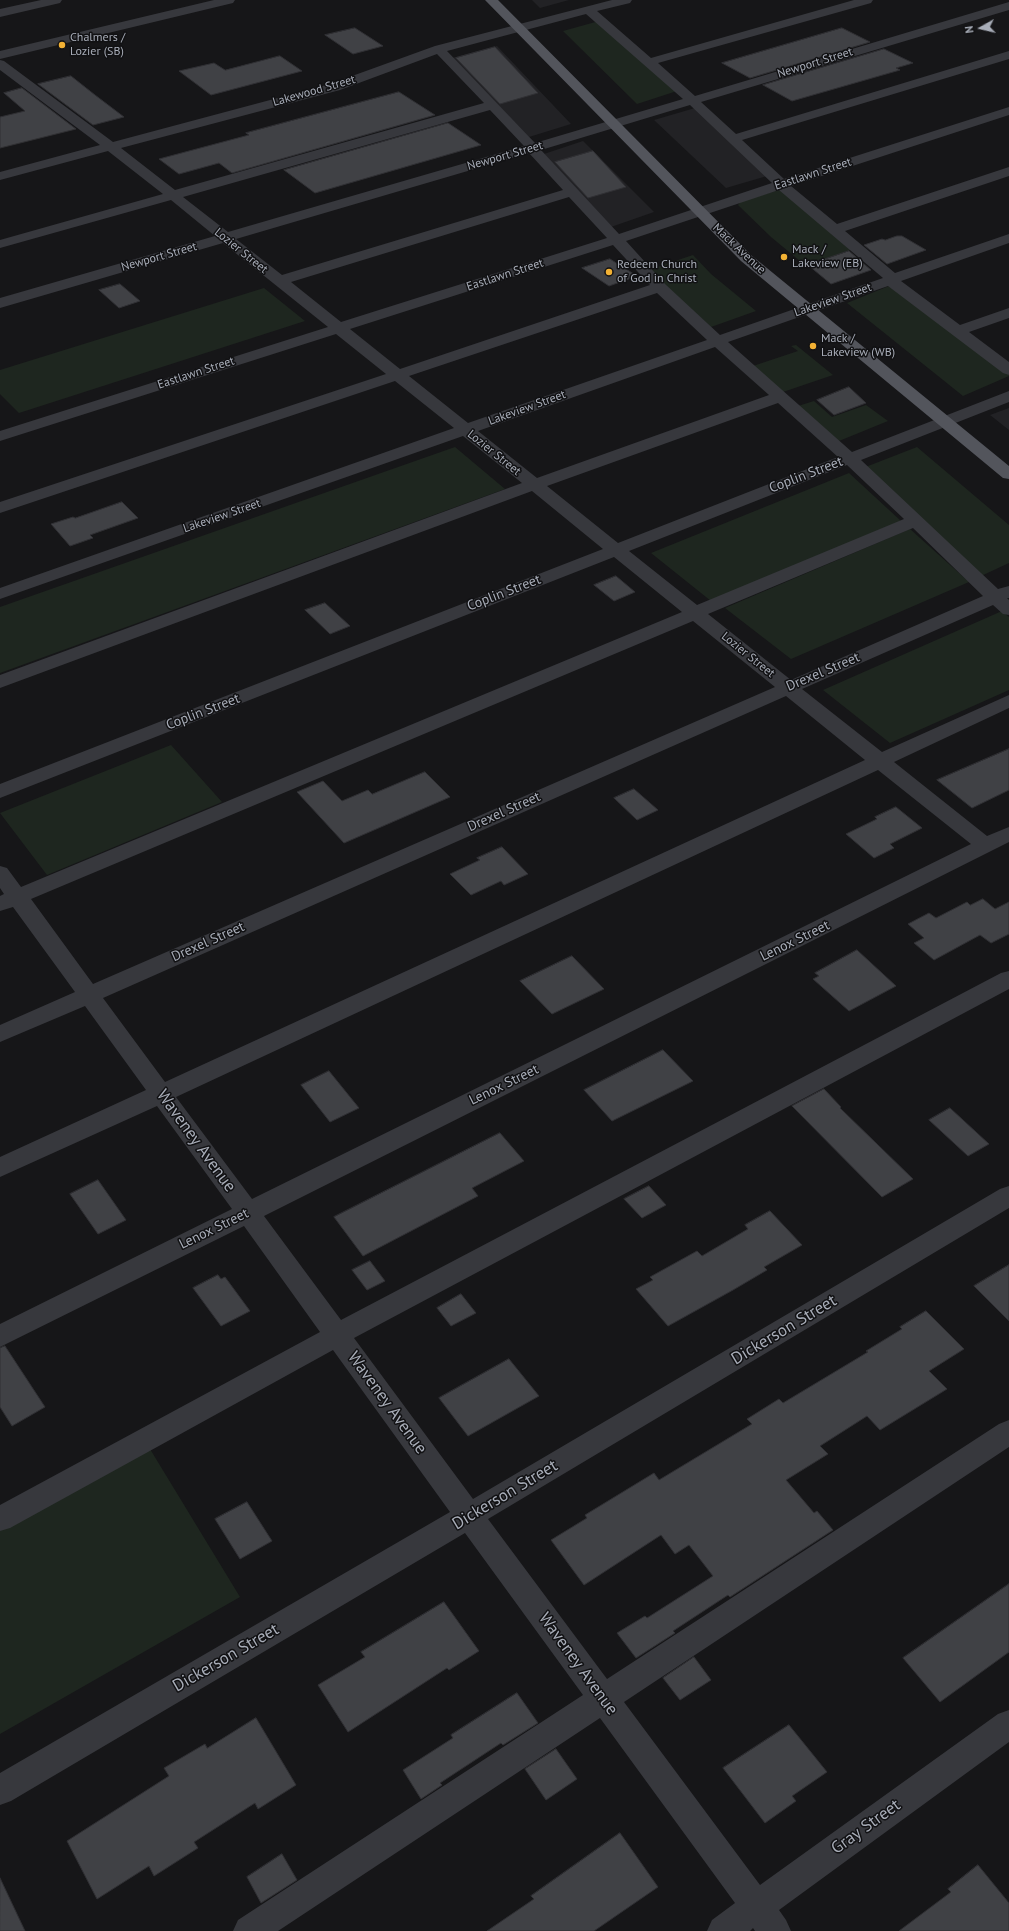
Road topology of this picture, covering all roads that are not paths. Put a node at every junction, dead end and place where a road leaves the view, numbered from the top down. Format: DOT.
graph roads {
  1 [pos="56,0"];
  2 [pos="229,0"];
  3 [pos="491,0"];
  4 [pos="626,0"];
  5 [pos="867,0"];
  6 [pos="591,6"];
  7 [pos="1009,6"];
  8 [pos="0,13"];
  9 [pos="519,28"];
  10 [pos="439,49"];
  11 [pos="0,55"];
  12 [pos="1009,55"];
  13 [pos="649,62"];
  14 [pos="0,64"];
  15 [pos="692,100"];
  16 [pos="493,105"];
  17 [pos="1009,111"];
  18 [pos="613,124"];
  19 [pos="733,139"];
  20 [pos="110,146"];
  21 [pos="532,148"];
  22 [pos="1009,171"];
  23 [pos="0,176"];
  24 [pos="781,184"];
  25 [pos="571,192"];
  26 [pos="173,195"];
  27 [pos="700,212"];
  28 [pos="835,230"];
  29 [pos="225,238"];
  30 [pos="1009,238"];
  31 [pos="615,240"];
  32 [pos="0,244"];
  33 [pos="892,279"];
  34 [pos="279,281"];
  35 [pos="660,287"];
  36 [pos="0,303"];
  37 [pos="808,309"];
  38 [pos="1009,313"];
  39 [pos="338,328"];
  40 [pos="958,332"];
  41 [pos="717,341"];
  42 [pos="1009,370"];
  43 [pos="398,375"];
  44 [pos="1009,396"];
  45 [pos="780,397"];
  46 [pos="944,421"];
  47 [pos="466,430"];
  48 [pos="0,436"];
  49 [pos="848,458"];
  50 [pos="1009,474"];
  51 [pos="534,485"];
  52 [pos="0,508"];
  53 [pos="915,521"];
  54 [pos="615,550"];
  55 [pos="0,594"];
  56 [pos="1004,599"];
  57 [pos="695,613"];
  58 [pos="0,682"];
  59 [pos="787,687"];
  60 [pos="1009,701"];
  61 [pos="880,761"];
  62 [pos="0,791"];
  63 [pos="1009,834"];
  64 [pos="986,846"];
  65 [pos="0,874"];
  66 [pos="8,900"];
  67 [pos="1009,979"];
  68 [pos="89,994"];
  69 [pos="0,1034"];
  70 [pos="161,1093"];
  71 [pos="0,1168"];
  72 [pos="1009,1196"];
  73 [pos="248,1212"];
  74 [pos="337,1335"];
  75 [pos="0,1336"];
  76 [pos="1009,1432"];
  77 [pos="469,1516"];
  78 [pos="0,1519"];
  79 [pos="604,1699"];
  80 [pos="1009,1724"];
  81 [pos="0,1790"];
  82 [pos="757,1906"];
  83 [pos="249,1931"];
  84 [pos="723,1931"];
  85 [pos="775,1931"];
  1 -- 8 [label="street"];
  2 -- 11 [label="street"];
  3 -- 9 [label="main road, Mack Avenue"];
  4 -- 6 [label="street, Lakewood Street"];
  5 -- 13 [label="street"];
  6 -- 9 [label="street, Lakewood Street"];
  6 -- 13 [label="street"];
  7 -- 15 [label="street, Newport Street"];
  9 -- 10 [label="street, Lakewood Street"];
  9 -- 18 [label="main road, Mack Avenue"];
  10 -- 16 [label="street"];
  10 -- 20 [label="street, Lakewood Street"];
  12 -- 19 [label="street"];
  13 -- 15 [label="street"];
  14 -- 20 [label="street, Lozier Street"];
  15 -- 18 [label="street, Newport Street"];
  15 -- 19 [label="street"];
  16 -- 21 [label="street"];
  16 -- 26 [label="street"];
  17 -- 24 [label="street, Eastlawn Street"];
  18 -- 21 [label="street, Newport Street"];
  18 -- 27 [label="main road, Mack Avenue"];
  19 -- 24 [label="street"];
  20 -- 23 [label="street, Lakewood Street"];
  20 -- 26 [label="street, Lozier Street"];
  21 -- 25 [label="street"];
  21 -- 29 [label="street, Newport Street"];
  22 -- 28 [label="street"];
  24 -- 27 [label="street, Eastlawn Street"];
  24 -- 28 [label="street"];
  25 -- 31 [label="street"];
  25 -- 34 [label="street"];
  26 -- 29 [label="street, Lozier Street"];
  26 -- 32 [label="street"];
  27 -- 31 [label="street, Eastlawn Street"];
  27 -- 37 [label="main road, Mack Avenue"];
  28 -- 33 [label="street"];
  29 -- 34 [label="street, Lozier Street"];
  29 -- 36 [label="street, Newport Street"];
  30 -- 33 [label="street, Lakeview Street"];
  31 -- 35 [label="street"];
  31 -- 39 [label="street, Eastlawn Street"];
  33 -- 37 [label="street, Lakeview Street"];
  33 -- 40 [label="street"];
  34 -- 39 [label="street, Lozier Street"];
  35 -- 41 [label="street"];
  35 -- 43 [label="street"];
  37 -- 41 [label="street, Lakeview Street"];
  37 -- 46 [label="main road, Mack Avenue"];
  38 -- 40 [label="street"];
  39 -- 43 [label="street, Lozier Street"];
  39 -- 48 [label="street, Eastlawn Street"];
  40 -- 42 [label="street"];
  41 -- 45 [label="street"];
  41 -- 47 [label="street, Lakeview Street"];
  43 -- 47 [label="street, Lozier Street"];
  43 -- 52 [label="street"];
  44 -- 46 [label="street, Coplin Street"];
  45 -- 49 [label="street"];
  45 -- 51 [label="street"];
  46 -- 49 [label="street, Coplin Street"];
  46 -- 50 [label="main road, Mack Avenue"];
  47 -- 51 [label="street, Lozier Street"];
  47 -- 55 [label="street, Lakeview Street"];
  49 -- 53 [label="street"];
  49 -- 54 [label="street, Coplin Street"];
  51 -- 54 [label="street, Lozier Street"];
  51 -- 58 [label="street"];
  53 -- 56 [label="street"];
  53 -- 57 [label="street"];
  54 -- 57 [label="street, Lozier Street"];
  54 -- 62 [label="street, Coplin Street"];
  56 -- 59 [label="street, Drexel Street"];
  57 -- 59 [label="street, Lozier Street"];
  57 -- 66 [label="street"];
  59 -- 61 [label="street, Lozier Street"];
  59 -- 68 [label="street, Drexel Street"];
  60 -- 61 [label="street"];
  61 -- 64 [label="street, Lozier Street"];
  61 -- 70 [label="street"];
  63 -- 64 [label="street, Lenox Street"];
  64 -- 73 [label="street, Lenox Street"];
  65 -- 66 [label="street, Waveney Avenue"];
  66 -- 68 [label="street, Waveney Avenue"];
  67 -- 74 [label="street"];
  68 -- 69 [label="street, Drexel Street"];
  68 -- 70 [label="street, Waveney Avenue"];
  70 -- 71 [label="street"];
  70 -- 73 [label="street, Waveney Avenue"];
  72 -- 77 [label="street, Dickerson Street"];
  73 -- 74 [label="street, Waveney Avenue"];
  73 -- 75 [label="street, Lenox Street"];
  74 -- 77 [label="street, Waveney Avenue"];
  74 -- 78 [label="street"];
  76 -- 79 [label="street"];
  77 -- 79 [label="street, Waveney Avenue"];
  77 -- 81 [label="street, Dickerson Street"];
  79 -- 82 [label="street, Waveney Avenue"];
  79 -- 83 [label="street"];
  80 -- 82 [label="street, Gray Street"];
  82 -- 84 [label="street, Gray Street"];
  82 -- 85 [label="street, Waveney Avenue"];
}
